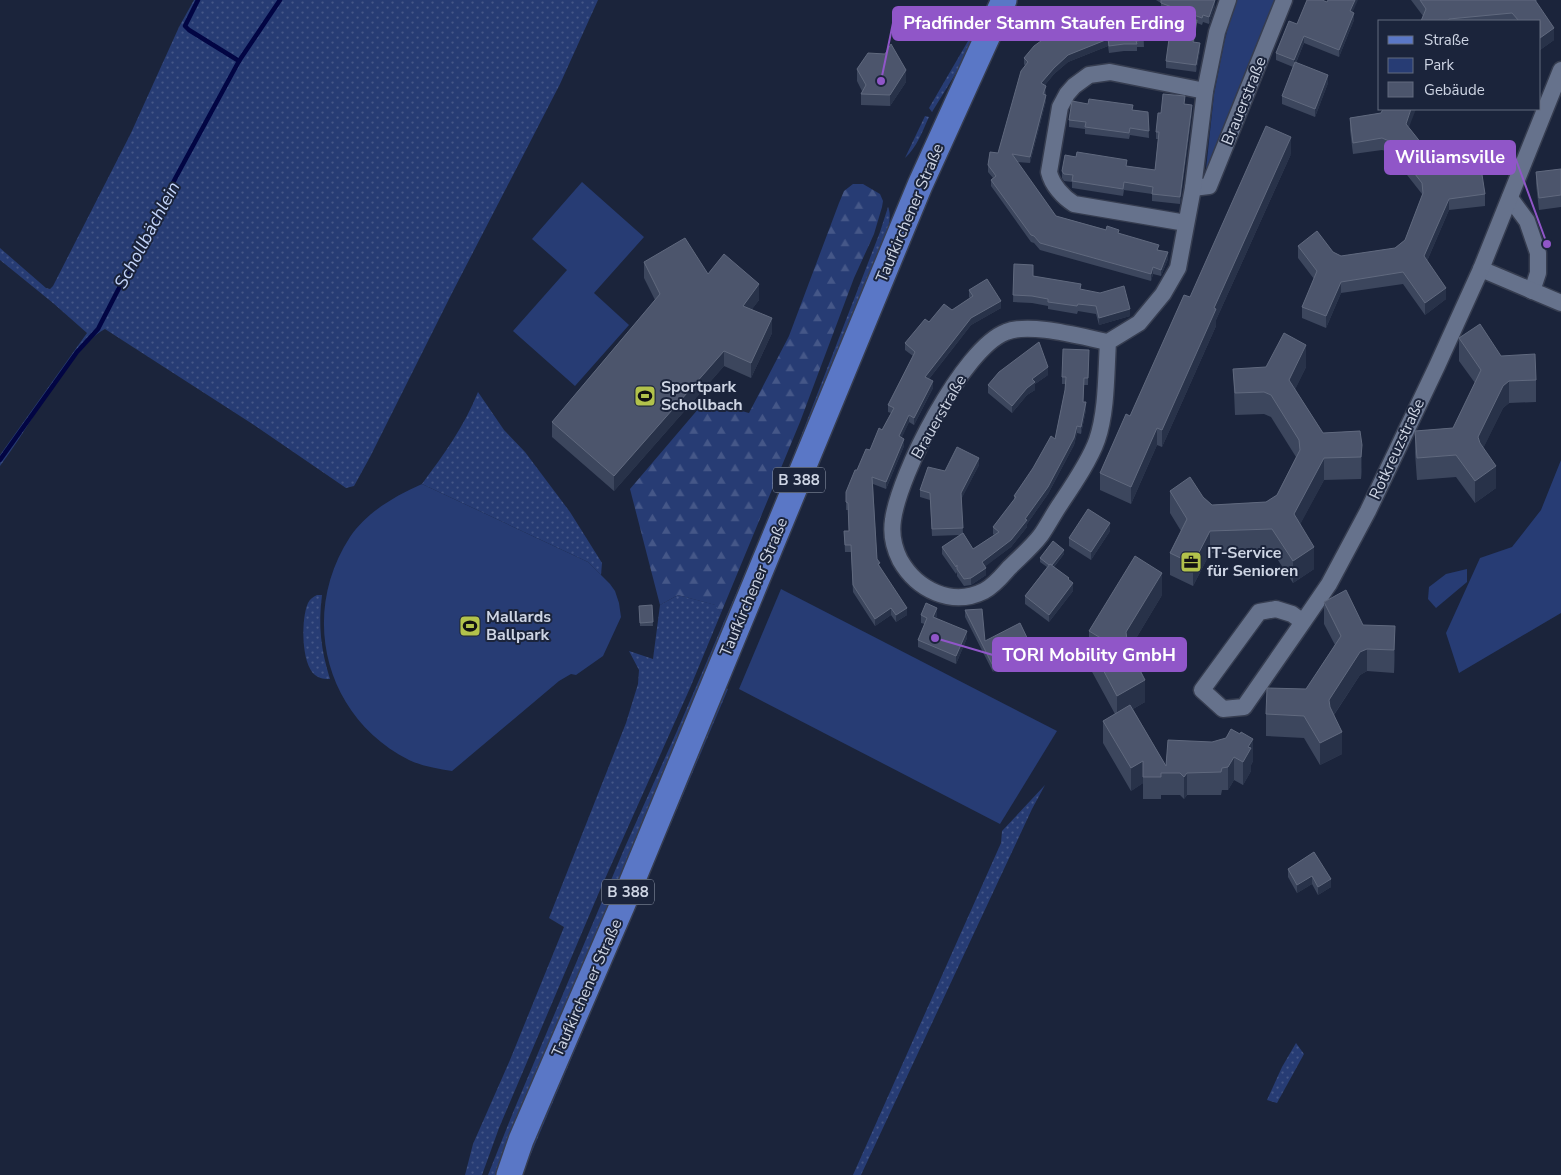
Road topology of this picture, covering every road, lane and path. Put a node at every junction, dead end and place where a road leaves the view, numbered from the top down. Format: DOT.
graph roads {
  1 [pos="1004,0"];
  2 [pos="1228,0"];
  3 [pos="1284,0"];
  4 [pos="1561,70"];
  5 [pos="1205,91"];
  6 [pos="1193,188"];
  7 [pos="1510,198"];
  8 [pos="1186,223"];
  9 [pos="1481,269"];
  10 [pos="1532,291"];
  11 [pos="1561,303"];
  12 [pos="1108,342"];
  13 [pos="1303,622"];
  14 [pos="509,1175"];
  1 -- 14 [label="main road, Taufkirchener Straße / B 388"];
  2 -- 5 [label="street, Brauerstraße"];
  3 -- 6 [label="street, Brauerstraße"];
  4 -- 7 [label="street, Rotkreuzstraße"];
  5 -- 6 [label="street, Brauerstraße"];
  5 -- 8 [label="street"];
  6 -- 8 [label="street, Brauerstraße"];
  7 -- 9 [label="street, Rotkreuzstraße"];
  7 -- 10 [label="street"];
  8 -- 12 [label="street, Brauerstraße"];
  9 -- 10 [label="street"];
  9 -- 13 [label="street, Rotkreuzstraße"];
  10 -- 11 [label="street"];
  12 -- 12 [label="street, Brauerstraße"];
  13 -- 13 [label="street, Rotkreuzstraße"];
}
